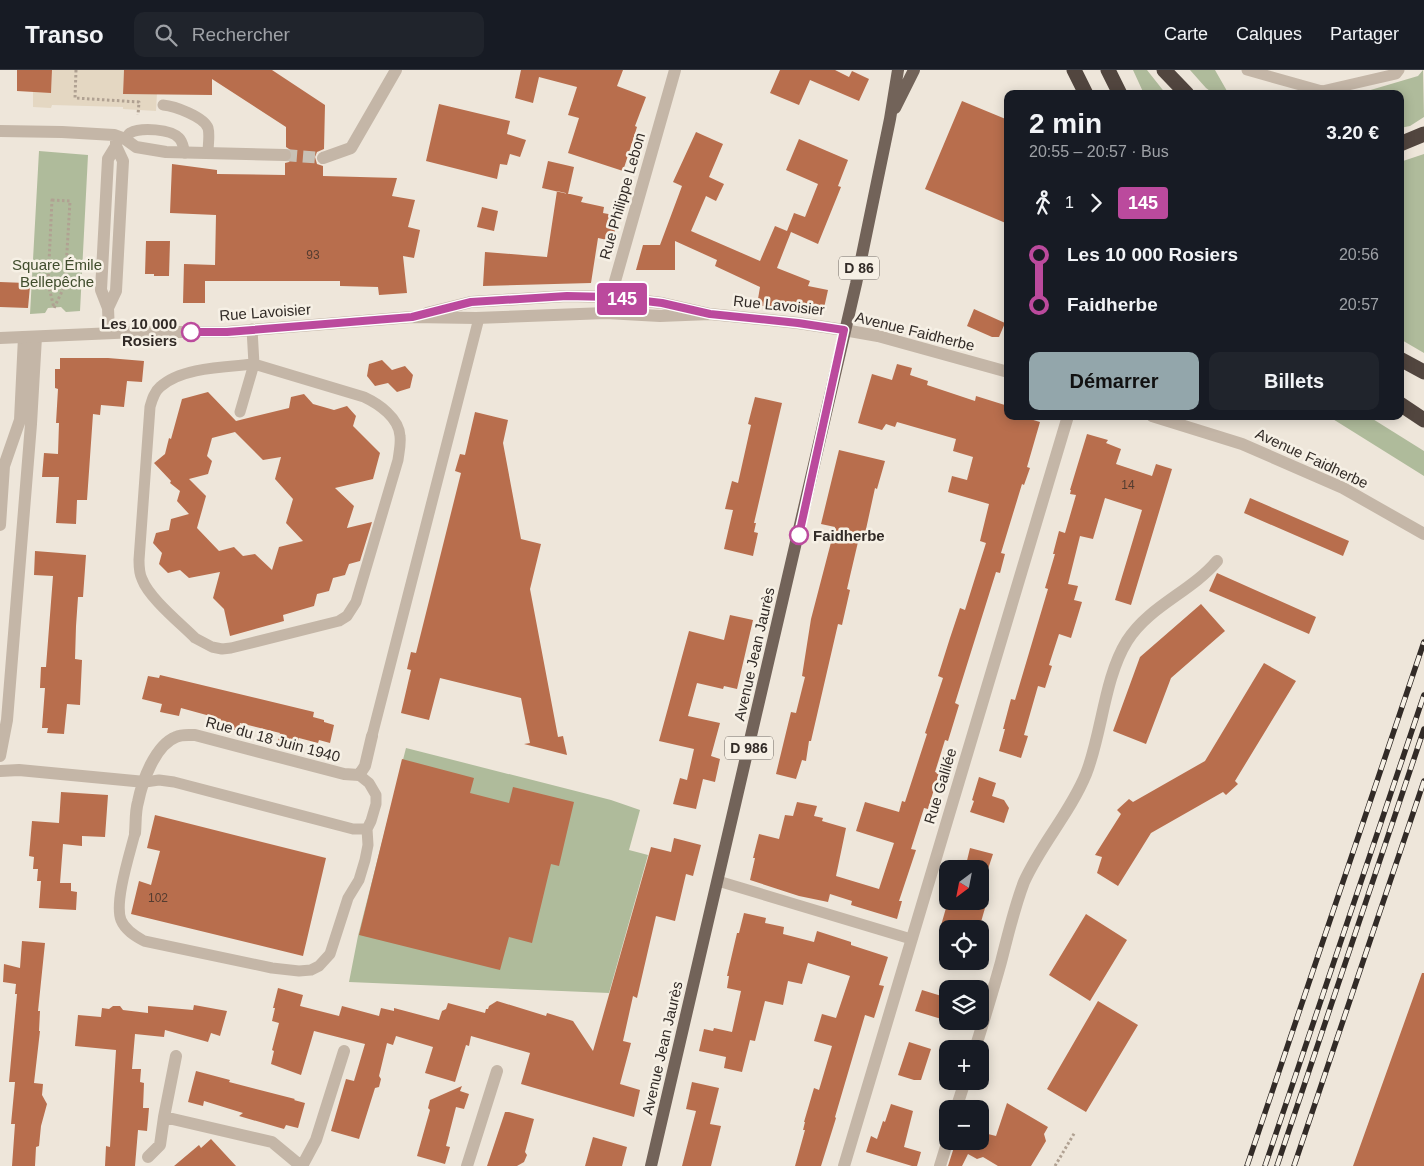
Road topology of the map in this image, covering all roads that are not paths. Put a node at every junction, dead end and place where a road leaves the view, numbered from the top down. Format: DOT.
graph roads {
  1 [pos="396,70"];
  2 [pos="675,70"];
  3 [pos="898,70"];
  4 [pos="914,70"];
  5 [pos="1074,70"];
  6 [pos="1108,70"];
  7 [pos="1164,70"];
  8 [pos="1247,70"];
  9 [pos="1399,70"];
  10 [pos="1084,90"];
  11 [pos="1118,90"];
  12 [pos="1183,90"];
  13 [pos="1318,90"];
  14 [pos="1326,90"];
  15 [pos="164,105"];
  16 [pos="890,119"];
  17 [pos="0,131"];
  18 [pos="1424,134"];
  19 [pos="119,140"];
  20 [pos="1404,142"];
  21 [pos="208,152"];
  22 [pos="184,153"];
  23 [pos="285,155"];
  24 [pos="323,158"];
  25 [pos="611,297"];
  26 [pos="606,313"];
  27 [pos="710,314"];
  28 [pos="412,317"];
  29 [pos="479,318"];
  30 [pos="252,329"];
  31 [pos="844,330"];
  32 [pos="109,333"];
  33 [pos="30,337"];
  34 [pos="0,338"];
  35 [pos="1404,361"];
  36 [pos="254,364"];
  37 [pos="1004,371"];
  38 [pos="1424,372"];
  39 [pos="1404,407"];
  40 [pos="240,412"];
  41 [pos="1067,420"];
  42 [pos="1165,420"];
  43 [pos="1424,420"];
  44 [pos="0,525"];
  45 [pos="1424,534"];
  46 [pos="1217,561"];
  47 [pos="372,736"];
  48 [pos="0,756"];
  49 [pos="0,772"];
  50 [pos="359,775"];
  51 [pos="145,782"];
  52 [pos="367,828"];
  53 [pos="135,833"];
  54 [pos="718,881"];
  55 [pos="911,939"];
  56 [pos="978,1040"];
  57 [pos="344,1050"];
  58 [pos="176,1056"];
  59 [pos="497,1071"];
  60 [pos="164,1117"];
  61 [pos="945,1150"];
  62 [pos="148,1157"];
  63 [pos="301,1166"];
  64 [pos="467,1166"];
  65 [pos="651,1166"];
  66 [pos="844,1166"];
  67 [pos="940,1166"];
  1 -- 24 [label="street"];
  2 -- 25 [label="street, Rue Philippe Lebon"];
  3 -- 16 [label="main road, D 86"];
  4 -- 16 [label="main road, D 86"];
  5 -- 10 [label="highway"];
  6 -- 11 [label="highway"];
  7 -- 12 [label="highway"];
  8 -- 13 [label="lane"];
  9 -- 14 [label="lane"];
  15 -- 21 [label="lane"];
  16 -- 31 [label="main road, Avenue Jean Jaurès / D 86"];
  17 -- 19 [label="street"];
  18 -- 20 [label="highway"];
  19 -- 22 [label="street"];
  19 -- 22 [label="lane"];
  19 -- 32 [label="street"];
  21 -- 22 [label="street"];
  21 -- 23 [label="street"];
  25 -- 26 [label="street, Rue Philippe Lebon"];
  25 -- 27 [label="street, Rue Lavoisier"];
  25 -- 28 [label="street, Rue Lavoisier"];
  26 -- 27 [label="street, Rue Lavoisier"];
  26 -- 29 [label="street, Rue Lavoisier"];
  27 -- 31 [label="street, Rue Lavoisier"];
  28 -- 29 [label="street, Rue Lavoisier"];
  28 -- 30 [label="street, Rue Lavoisier"];
  29 -- 47 [label="lane"];
  30 -- 32 [label="street, Rue Lavoisier"];
  30 -- 36 [label="lane"];
  31 -- 37 [label="street, Avenue Faidherbe"];
  31 -- 54 [label="main road, Avenue Jean Jaurès / D 986"];
  32 -- 33 [label="street, Rue Lavoisier"];
  33 -- 34 [label="street, Rue Lavoisier"];
  33 -- 44 [label="street"];
  33 -- 48 [label="street"];
  35 -- 38 [label="highway"];
  36 -- 36 [label="lane"];
  36 -- 40 [label="lane"];
  39 -- 43 [label="highway"];
  41 -- 55 [label="street, Rue Galilée"];
  42 -- 45 [label="street, Avenue Faidherbe"];
  46 -- 56 [label="street"];
  47 -- 50 [label="street"];
  49 -- 51 [label="street"];
  50 -- 51 [label="street, Rue du 18 Juin 1940"];
  50 -- 52 [label="lane"];
  51 -- 52 [label="lane"];
  51 -- 53 [label="street, Rue du 18 Juin 1940"];
  52 -- 53 [label="lane"];
  54 -- 55 [label="lane"];
  54 -- 65 [label="main road, Avenue Jean Jaurès / D 986"];
  55 -- 66 [label="street, Rue Galilée"];
  57 -- 63 [label="street"];
  58 -- 60 [label="street"];
  59 -- 64 [label="street"];
  60 -- 62 [label="street"];
  60 -- 63 [label="street"];
  61 -- 67 [label="street"];
}
